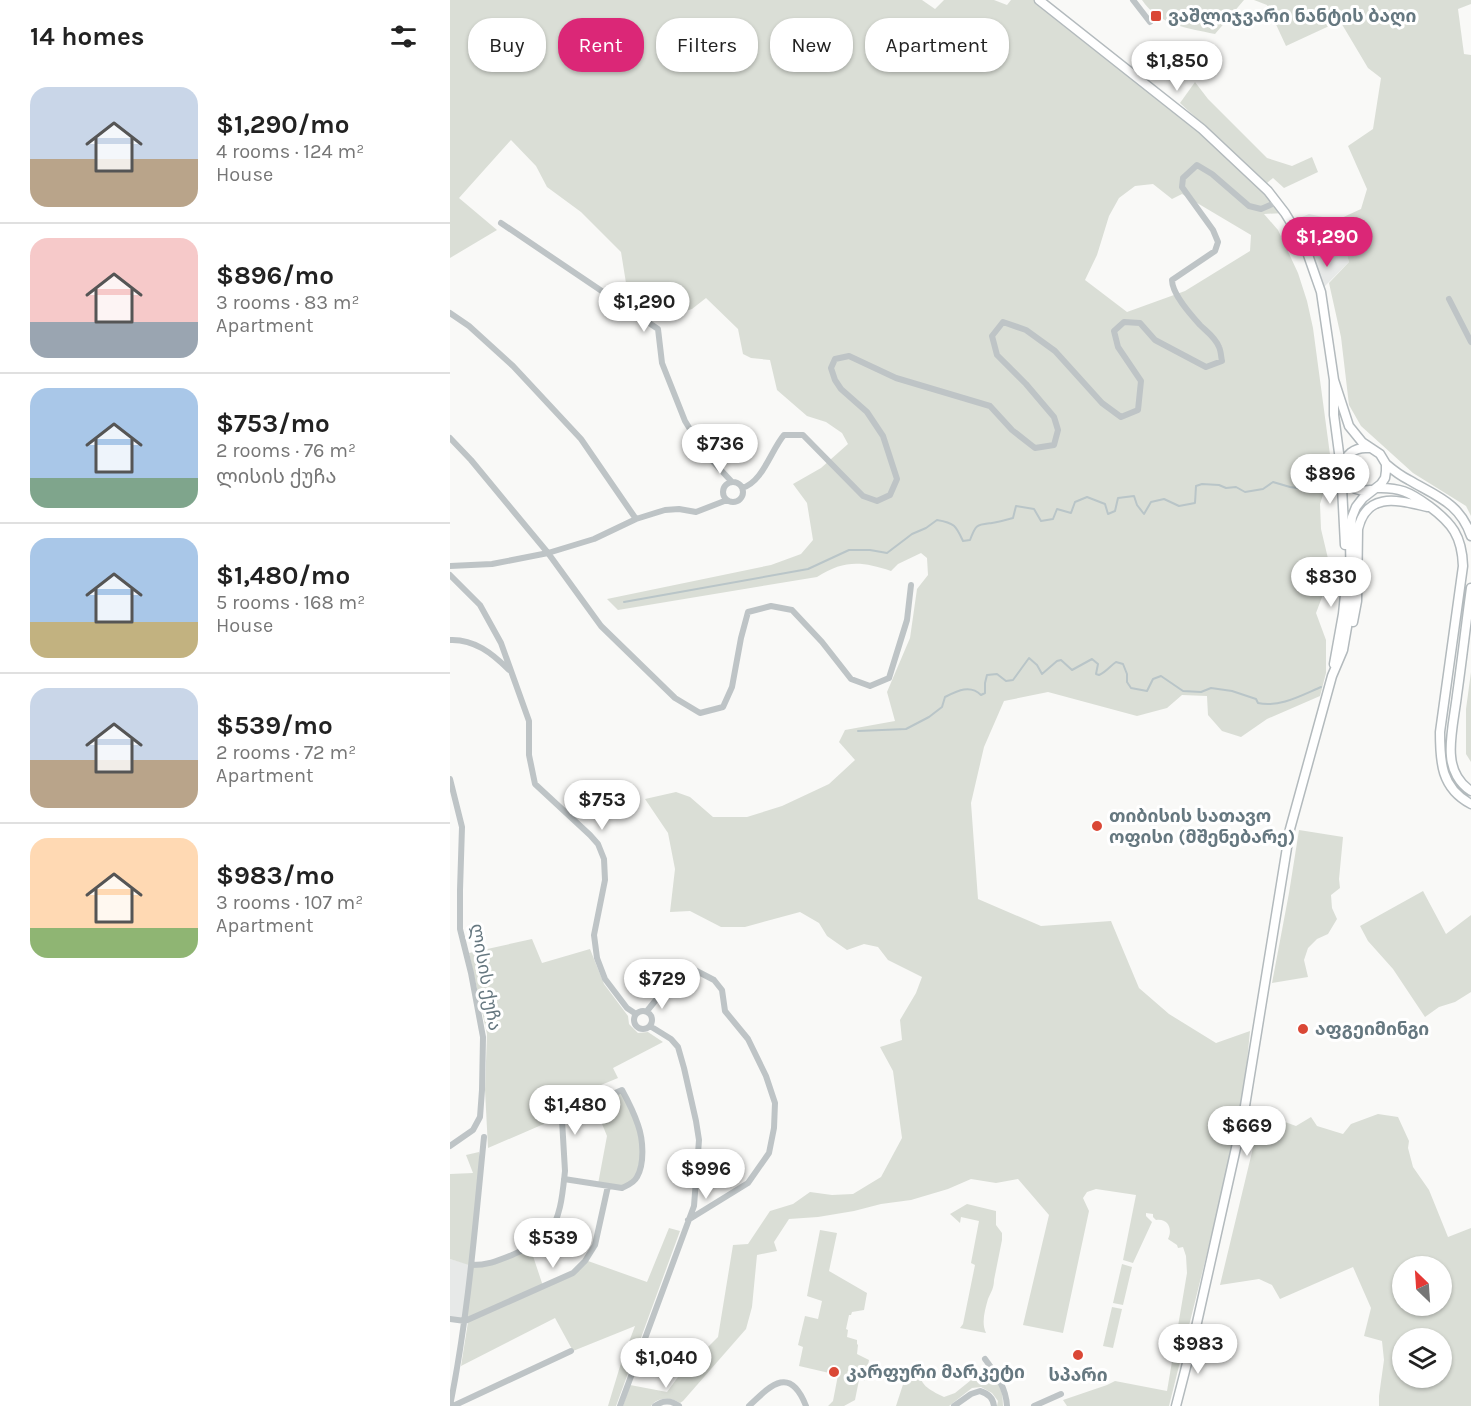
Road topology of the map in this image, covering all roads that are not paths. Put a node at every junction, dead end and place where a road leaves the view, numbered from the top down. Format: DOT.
graph roads {
  1 [pos="1039,0"];
  2 [pos="1133,0"];
  3 [pos="1150,22"];
  4 [pos="1277,202"];
  5 [pos="501,223"];
  6 [pos="1449,299"];
  7 [pos="450,313"];
  8 [pos="1471,342"];
  9 [pos="1334,380"];
  10 [pos="450,438"];
  11 [pos="1369,448"];
  12 [pos="1386,464"];
  13 [pos="1341,468"];
  14 [pos="732,482"];
  15 [pos="742,488"];
  16 [pos="1373,489"];
  17 [pos="727,500"];
  18 [pos="1431,508"];
  19 [pos="636,519"];
  20 [pos="1471,536"];
  21 [pos="549,553"];
  22 [pos="450,566"];
  23 [pos="450,575"];
  24 [pos="911,585"];
  25 [pos="1471,588"];
  26 [pos="450,640"];
  27 [pos="1343,650"];
  28 [pos="511,672"];
  29 [pos="1332,676"];
  30 [pos="450,778"];
  31 [pos="1471,791"];
  32 [pos="1471,804"];
  33 [pos="647,1011"];
  34 [pos="636,1014"];
  35 [pos="650,1026"];
  36 [pos="484,1137"];
  37 [pos="462,1138"];
  38 [pos="450,1139"];
  39 [pos="450,1146"];
  40 [pos="564,1179"];
  41 [pos="608,1186"];
  42 [pos="688,1221"];
  43 [pos="472,1265"];
  44 [pos="450,1319"];
  45 [pos="465,1321"];
  46 [pos="570,1352"];
  47 [pos="985,1359"];
  48 [pos="458,1366"];
  49 [pos="450,1374"];
  50 [pos="1061,1395"];
  51 [pos="452,1406"];
  52 [pos="620,1406"];
  53 [pos="655,1406"];
  54 [pos="679,1406"];
  55 [pos="749,1406"];
  56 [pos="806,1406"];
  57 [pos="954,1406"];
  58 [pos="994,1406"];
  59 [pos="1007,1406"];
  60 [pos="1034,1406"];
  61 [pos="1176,1406"];
  1 -- 4 [label="main road"];
  2 -- 3 [label="street"];
  4 -- 9 [label="main road"];
  4 -- 15 [label="street"];
  5 -- 14 [label="street"];
  6 -- 8 [label="street"];
  7 -- 19 [label="street"];
  9 -- 11 [label="main road"];
  9 -- 13 [label="main road"];
  10 -- 21 [label="street"];
  11 -- 12 [label="main road"];
  11 -- 13 [label="main road"];
  12 -- 16 [label="main road"];
  12 -- 20 [label="main road"];
  13 -- 16 [label="main road"];
  13 -- 29 [label="main road"];
  14 -- 15 [label="street"];
  14 -- 17 [label="street"];
  15 -- 17 [label="street"];
  16 -- 18 [label="main road"];
  16 -- 27 [label="main road"];
  17 -- 19 [label="street"];
  18 -- 27 [label="main road"];
  18 -- 32 [label="main road"];
  19 -- 21 [label="street"];
  21 -- 22 [label="street"];
  21 -- 24 [label="street"];
  23 -- 28 [label="street"];
  25 -- 31 [label="main road"];
  26 -- 28 [label="street"];
  27 -- 29 [label="main road"];
  28 -- 34 [label="street"];
  29 -- 61 [label="main road"];
  30 -- 37 [label="street, ლისის ქუჩა"];
  33 -- 34 [label="street"];
  33 -- 35 [label="street"];
  33 -- 42 [label="street"];
  34 -- 35 [label="street"];
  35 -- 42 [label="street"];
  36 -- 43 [label="street"];
  37 -- 38 [label="street"];
  37 -- 39 [label="street, ლისის ქუჩა"];
  40 -- 41 [label="street"];
  40 -- 41 [label="street"];
  40 -- 43 [label="street"];
  41 -- 45 [label="street"];
  42 -- 52 [label="street"];
  43 -- 45 [label="street"];
  44 -- 45 [label="street"];
  45 -- 48 [label="street"];
  46 -- 51 [label="street"];
  47 -- 59 [label="street"];
  48 -- 49 [label="street"];
  48 -- 51 [label="street"];
  50 -- 60 [label="street"];
  53 -- 54 [label="street"];
  55 -- 56 [label="street"];
  57 -- 58 [label="street"];
}
